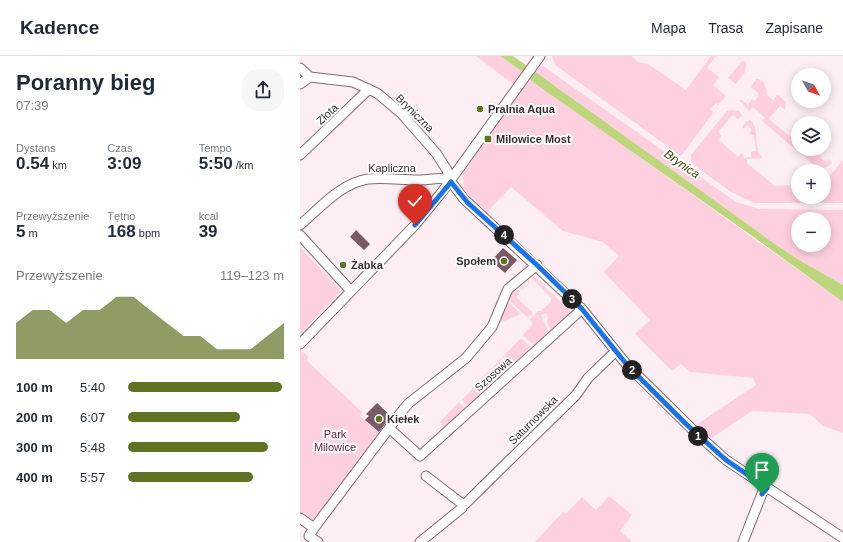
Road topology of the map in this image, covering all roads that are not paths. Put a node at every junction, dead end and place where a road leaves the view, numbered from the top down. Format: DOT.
graph roads {
  1 [pos="540,56"];
  2 [pos="300,68"];
  3 [pos="310,77"];
  4 [pos="300,84"];
  5 [pos="369,89"];
  6 [pos="300,155"];
  7 [pos="451,182"];
  8 [pos="300,225"];
  9 [pos="300,236"];
  10 [pos="537,265"];
  11 [pos="351,291"];
  12 [pos="582,309"];
  13 [pos="300,344"];
  14 [pos="616,351"];
  15 [pos="389,428"];
  16 [pos="426,476"];
  17 [pos="767,488"];
  18 [pos="464,506"];
  19 [pos="300,518"];
  20 [pos="314,528"];
  21 [pos="843,538"];
  22 [pos="318,542"];
  23 [pos="420,542"];
  24 [pos="743,542"];
  1 -- 7 [label="street"];
  2 -- 3 [label="street"];
  3 -- 4 [label="street"];
  3 -- 5 [label="street, Bryniczna"];
  5 -- 6 [label="street, Złota"];
  5 -- 7 [label="street, Bryniczna"];
  7 -- 8 [label="street, Kapliczna"];
  7 -- 10 [label="street"];
  7 -- 11 [label="street"];
  9 -- 11 [label="street"];
  10 -- 12 [label="street"];
  10 -- 15 [label="street"];
  11 -- 13 [label="street"];
  12 -- 14 [label="street"];
  12 -- 15 [label="street, Szosowa"];
  14 -- 17 [label="street"];
  14 -- 18 [label="street, Saturnowska"];
  15 -- 20 [label="street"];
  16 -- 18 [label="street"];
  17 -- 21 [label="street"];
  17 -- 24 [label="street"];
  18 -- 23 [label="street, Saturnowska"];
  19 -- 20 [label="street"];
  20 -- 22 [label="street"];
}
